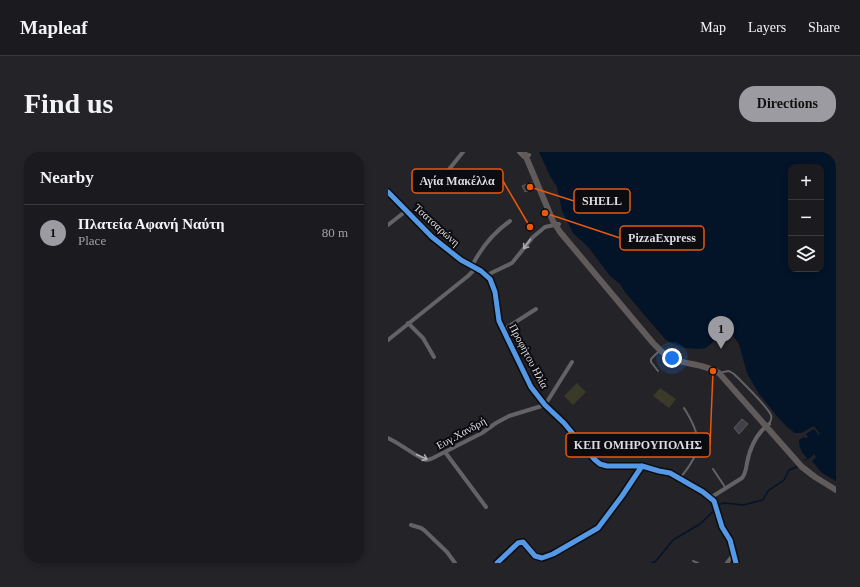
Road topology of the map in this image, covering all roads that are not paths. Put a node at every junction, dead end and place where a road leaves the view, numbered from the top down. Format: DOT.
graph roads {
  1 [pos="463,152"];
  2 [pos="519,152"];
  3 [pos="527,154"];
  4 [pos="426,181"];
  5 [pos="388,192"];
  6 [pos="406,211"];
  7 [pos="510,221"];
  8 [pos="388,225"];
  9 [pos="557,225"];
  10 [pos="474,267"];
  11 [pos="487,276"];
  12 [pos="536,309"];
  13 [pos="408,323"];
  14 [pos="503,330"];
  15 [pos="388,340"];
  16 [pos="660,350"];
  17 [pos="434,357"];
  18 [pos="572,362"];
  19 [pos="658,371"];
  20 [pos="545,405"];
  21 [pos="684,408"];
  22 [pos="768,425"];
  23 [pos="389,440"];
  24 [pos="445,452"];
  25 [pos="642,466"];
  26 [pos="713,469"];
  27 [pos="680,478"];
  28 [pos="836,487"];
  29 [pos="726,488"];
  30 [pos="836,490"];
  31 [pos="710,498"];
  32 [pos="486,507"];
  33 [pos="411,525"];
  34 [pos="733,555"];
  35 [pos="693,561"];
  36 [pos="455,563"];
  37 [pos="498,563"];
  38 [pos="698,563"];
  39 [pos="727,563"];
  40 [pos="736,563"];
  1 -- 4 [label="street"];
  2 -- 3 [label="street"];
  3 -- 9 [label="main road"];
  5 -- 6 [label="street, Τσατσαρώνη"];
  6 -- 8 [label="street"];
  6 -- 10 [label="street, Τσατσαρώνη"];
  7 -- 10 [label="street"];
  9 -- 11 [label="street, one-way"];
  9 -- 16 [label="main road"];
  9 -- 22 [label="main road"];
  10 -- 11 [label="street, Προφήτου Ηλία"];
  10 -- 13 [label="street"];
  11 -- 14 [label="street, Προφήτου Ηλία"];
  12 -- 14 [label="street"];
  13 -- 15 [label="street"];
  13 -- 17 [label="street"];
  14 -- 20 [label="street, Προφήτου Ηλία"];
  16 -- 19 [label="lane"];
  16 -- 22 [label="main road"];
  18 -- 20 [label="street"];
  20 -- 24 [label="street, Ευγ.Χανδρή"];
  20 -- 25 [label="street, Προφήτου Ηλία"];
  21 -- 27 [label="lane"];
  22 -- 28 [label="main road"];
  22 -- 29 [label="street"];
  22 -- 30 [label="main road"];
  23 -- 24 [label="street, Ευγ.Χανδρή, one-way"];
  24 -- 32 [label="street"];
  25 -- 27 [label="street, Προφήτου Ηλία"];
  25 -- 37 [label="street"];
  26 -- 29 [label="lane"];
  27 -- 31 [label="street, Προφήτου Ηλία"];
  29 -- 31 [label="street"];
  31 -- 34 [label="street"];
  33 -- 36 [label="street"];
  34 -- 39 [label="street"];
  34 -- 40 [label="street"];
  35 -- 38 [label="lane"];
}
